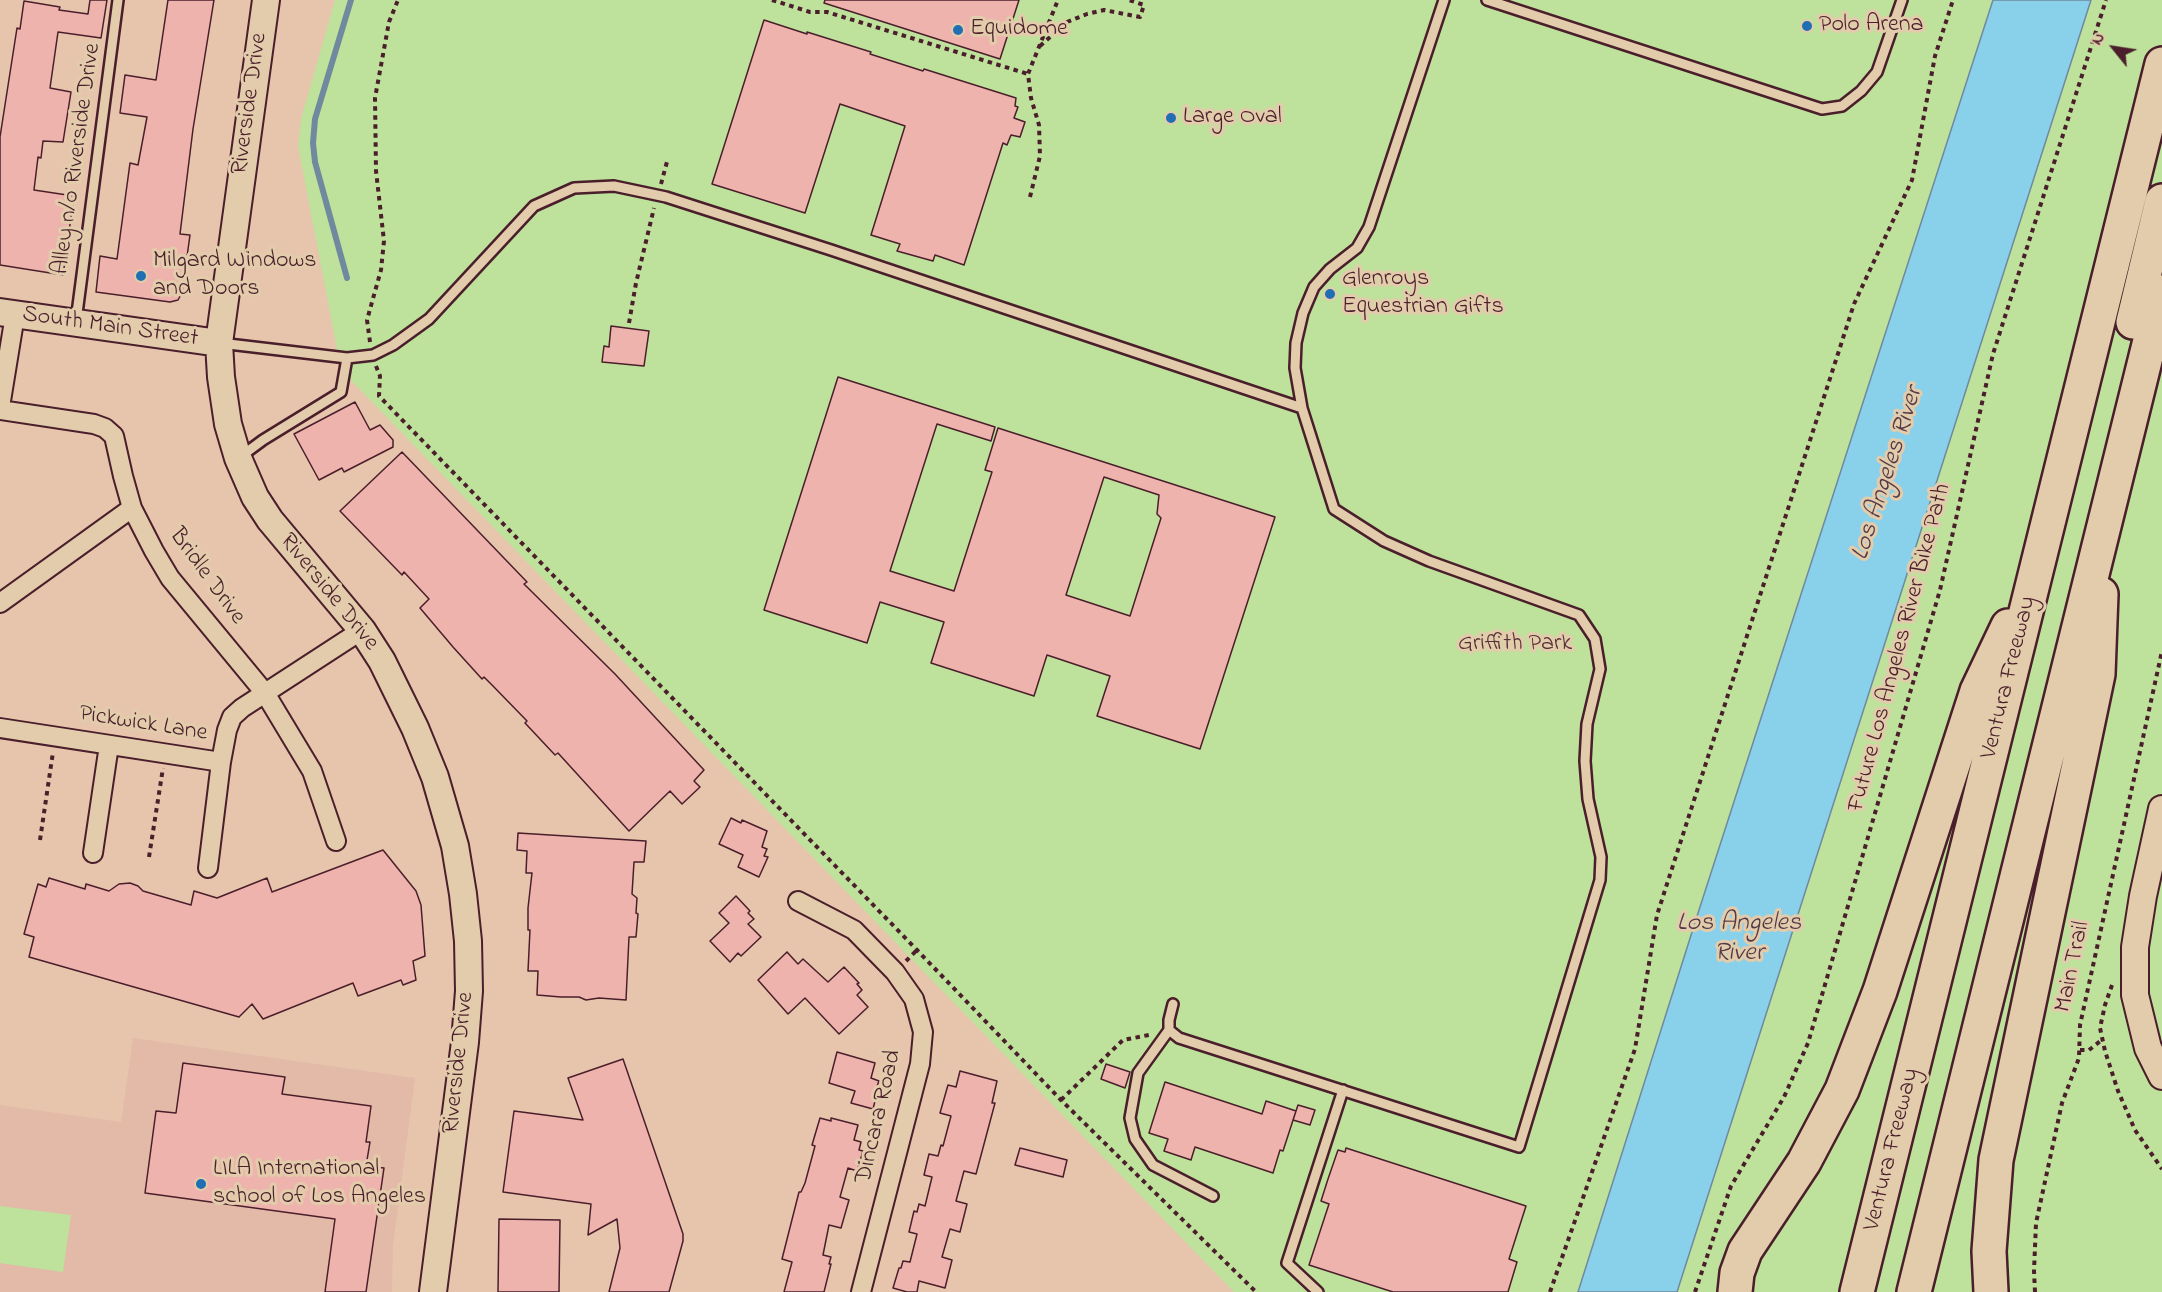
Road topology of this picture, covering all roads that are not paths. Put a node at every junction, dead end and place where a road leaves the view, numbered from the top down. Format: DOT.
graph roads {
  1 [pos="118,0"];
  2 [pos="266,0"];
  3 [pos="1444,0"];
  4 [pos="1487,0"];
  5 [pos="1902,0"];
  6 [pos="2162,64"];
  7 [pos="2162,144"];
  8 [pos="2162,201"];
  9 [pos="2162,292"];
  10 [pos="7,314"];
  11 [pos="76,323"];
  12 [pos="219,343"];
  13 [pos="347,358"];
  14 [pos="1302,408"];
  15 [pos="0,409"];
  16 [pos="238,458"];
  17 [pos="132,508"];
  18 [pos="2104,524"];
  19 [pos="2039,560"];
  20 [pos="0,603"];
  21 [pos="362,630"];
  22 [pos="265,693"];
  23 [pos="0,728"];
  24 [pos="109,745"];
  25 [pos="222,762"];
  26 [pos="2162,809"];
  27 [pos="336,841"];
  28 [pos="93,853"];
  29 [pos="208,868"];
  30 [pos="798,901"];
  31 [pos="1173,1004"];
  32 [pos="1168,1030"];
  33 [pos="2162,1076"];
  34 [pos="1343,1090"];
  35 [pos="1949,1153"];
  36 [pos="1213,1196"];
  37 [pos="433,1292"];
  38 [pos="861,1292"];
  39 [pos="1318,1292"];
  40 [pos="1735,1292"];
  41 [pos="1857,1292"];
  42 [pos="1880,1292"];
  43 [pos="1914,1292"];
  44 [pos="1991,1292"];
  1 -- 11 [label="lane, Alley n/o Riverside Drive"];
  2 -- 12 [label="main road, Riverside Drive"];
  3 -- 14 [label="lane"];
  4 -- 5 [label="lane"];
  6 -- 19 [label="highway, Ventura Freeway"];
  7 -- 42 [label="highway"];
  8 -- 35 [label="highway"];
  9 -- 18 [label="highway"];
  10 -- 11 [label="main road, South Main Street"];
  10 -- 15 [label="street"];
  11 -- 12 [label="main road, South Main Street"];
  12 -- 13 [label="lane"];
  12 -- 16 [label="main road, Riverside Drive"];
  13 -- 14 [label="lane"];
  13 -- 16 [label="lane"];
  14 -- 34 [label="lane"];
  15 -- 17 [label="street, Bridle Drive"];
  16 -- 21 [label="main road, Riverside Drive"];
  17 -- 20 [label="street"];
  17 -- 22 [label="street, Bridle Drive"];
  18 -- 35 [label="highway"];
  18 -- 44 [label="highway"];
  19 -- 40 [label="highway"];
  19 -- 41 [label="highway, Ventura Freeway"];
  21 -- 22 [label="street, Pickwick Lane"];
  21 -- 37 [label="main road, Riverside Drive"];
  22 -- 25 [label="street, Pickwick Lane"];
  22 -- 27 [label="street, Bridle Drive"];
  23 -- 24 [label="street, Pickwick Lane"];
  24 -- 25 [label="street, Pickwick Lane"];
  24 -- 28 [label="street"];
  25 -- 29 [label="street"];
  26 -- 33 [label="main road"];
  30 -- 38 [label="street, Dincara Road"];
  31 -- 32 [label="lane"];
  32 -- 34 [label="lane"];
  32 -- 36 [label="lane"];
  34 -- 39 [label="lane"];
  35 -- 43 [label="highway"];
}
